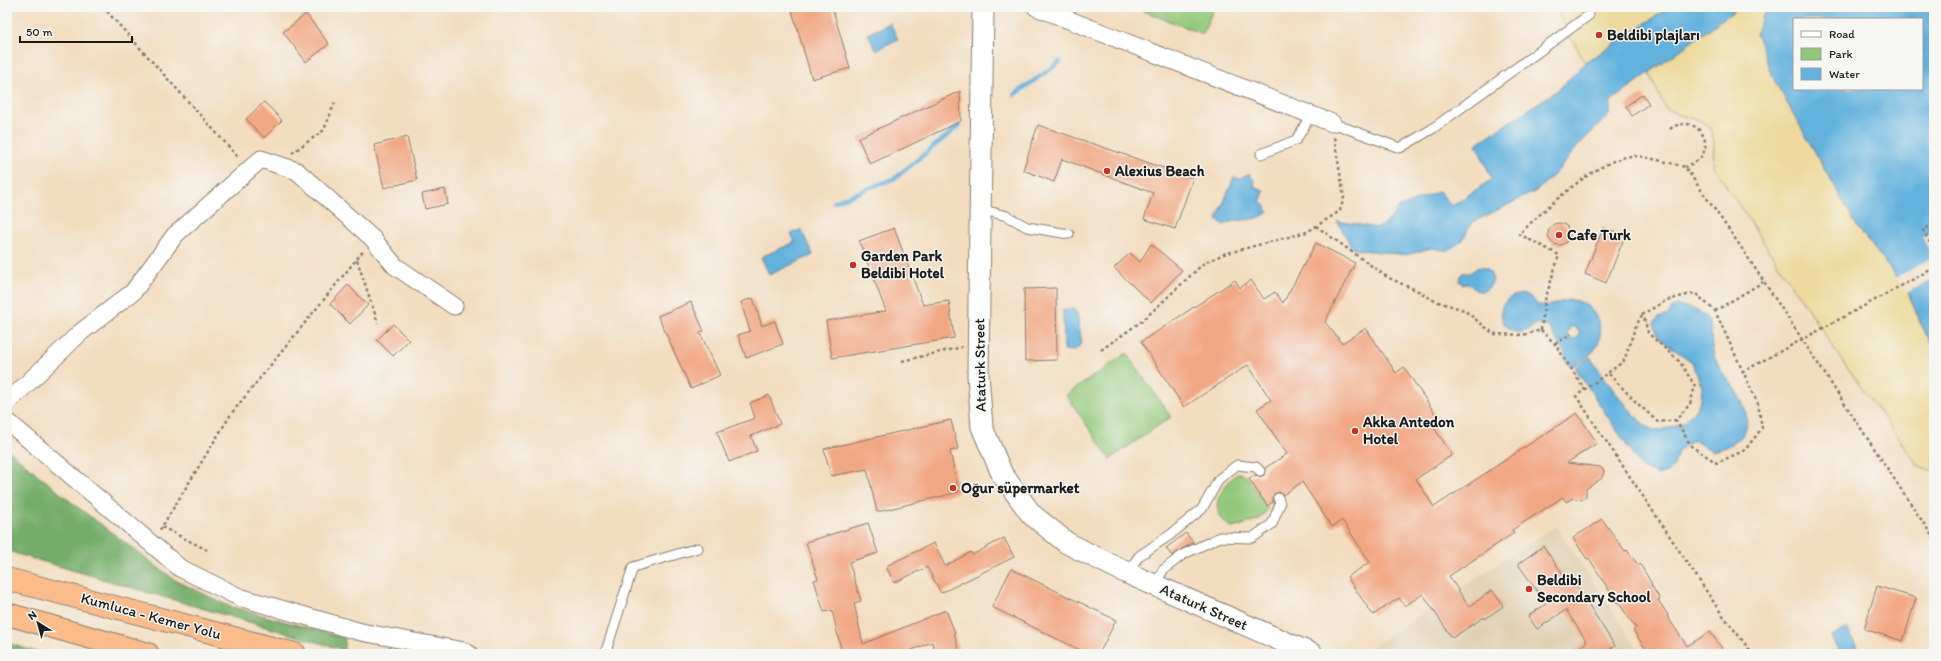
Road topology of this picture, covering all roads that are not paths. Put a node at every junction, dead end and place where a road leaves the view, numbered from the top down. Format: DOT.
graph roads {
  1 [pos="983,7"];
  2 [pos="1036,7"];
  3 [pos="1057,10"];
  4 [pos="1589,15"];
  5 [pos="1311,115"];
  6 [pos="1332,123"];
  7 [pos="1261,154"];
  8 [pos="980,209"];
  9 [pos="1069,234"];
  10 [pos="454,306"];
  11 [pos="7,403"];
  12 [pos="7,421"];
  13 [pos="1260,471"];
  14 [pos="1278,498"];
  15 [pos="698,548"];
  16 [pos="1127,573"];
  17 [pos="7,579"];
  18 [pos="1156,586"];
  19 [pos="7,614"];
  20 [pos="148,654"];
  21 [pos="295,654"];
  22 [pos="469,654"];
  23 [pos="605,654"];
  24 [pos="1312,654"];
  1 -- 8 [label="street, Ataturk Street"];
  2 -- 3 [label="street"];
  3 -- 5 [label="street"];
  4 -- 6 [label="lane"];
  5 -- 6 [label="street"];
  5 -- 7 [label="lane"];
  8 -- 9 [label="lane"];
  8 -- 16 [label="street, Ataturk Street"];
  10 -- 11 [label="street"];
  12 -- 22 [label="street"];
  13 -- 16 [label="lane"];
  14 -- 18 [label="lane"];
  15 -- 23 [label="lane"];
  16 -- 18 [label="street, Ataturk Street"];
  17 -- 21 [label="highway, Kumluca - Kemer Yolu"];
  18 -- 24 [label="street, Ataturk Street"];
  19 -- 20 [label="highway"];
}
